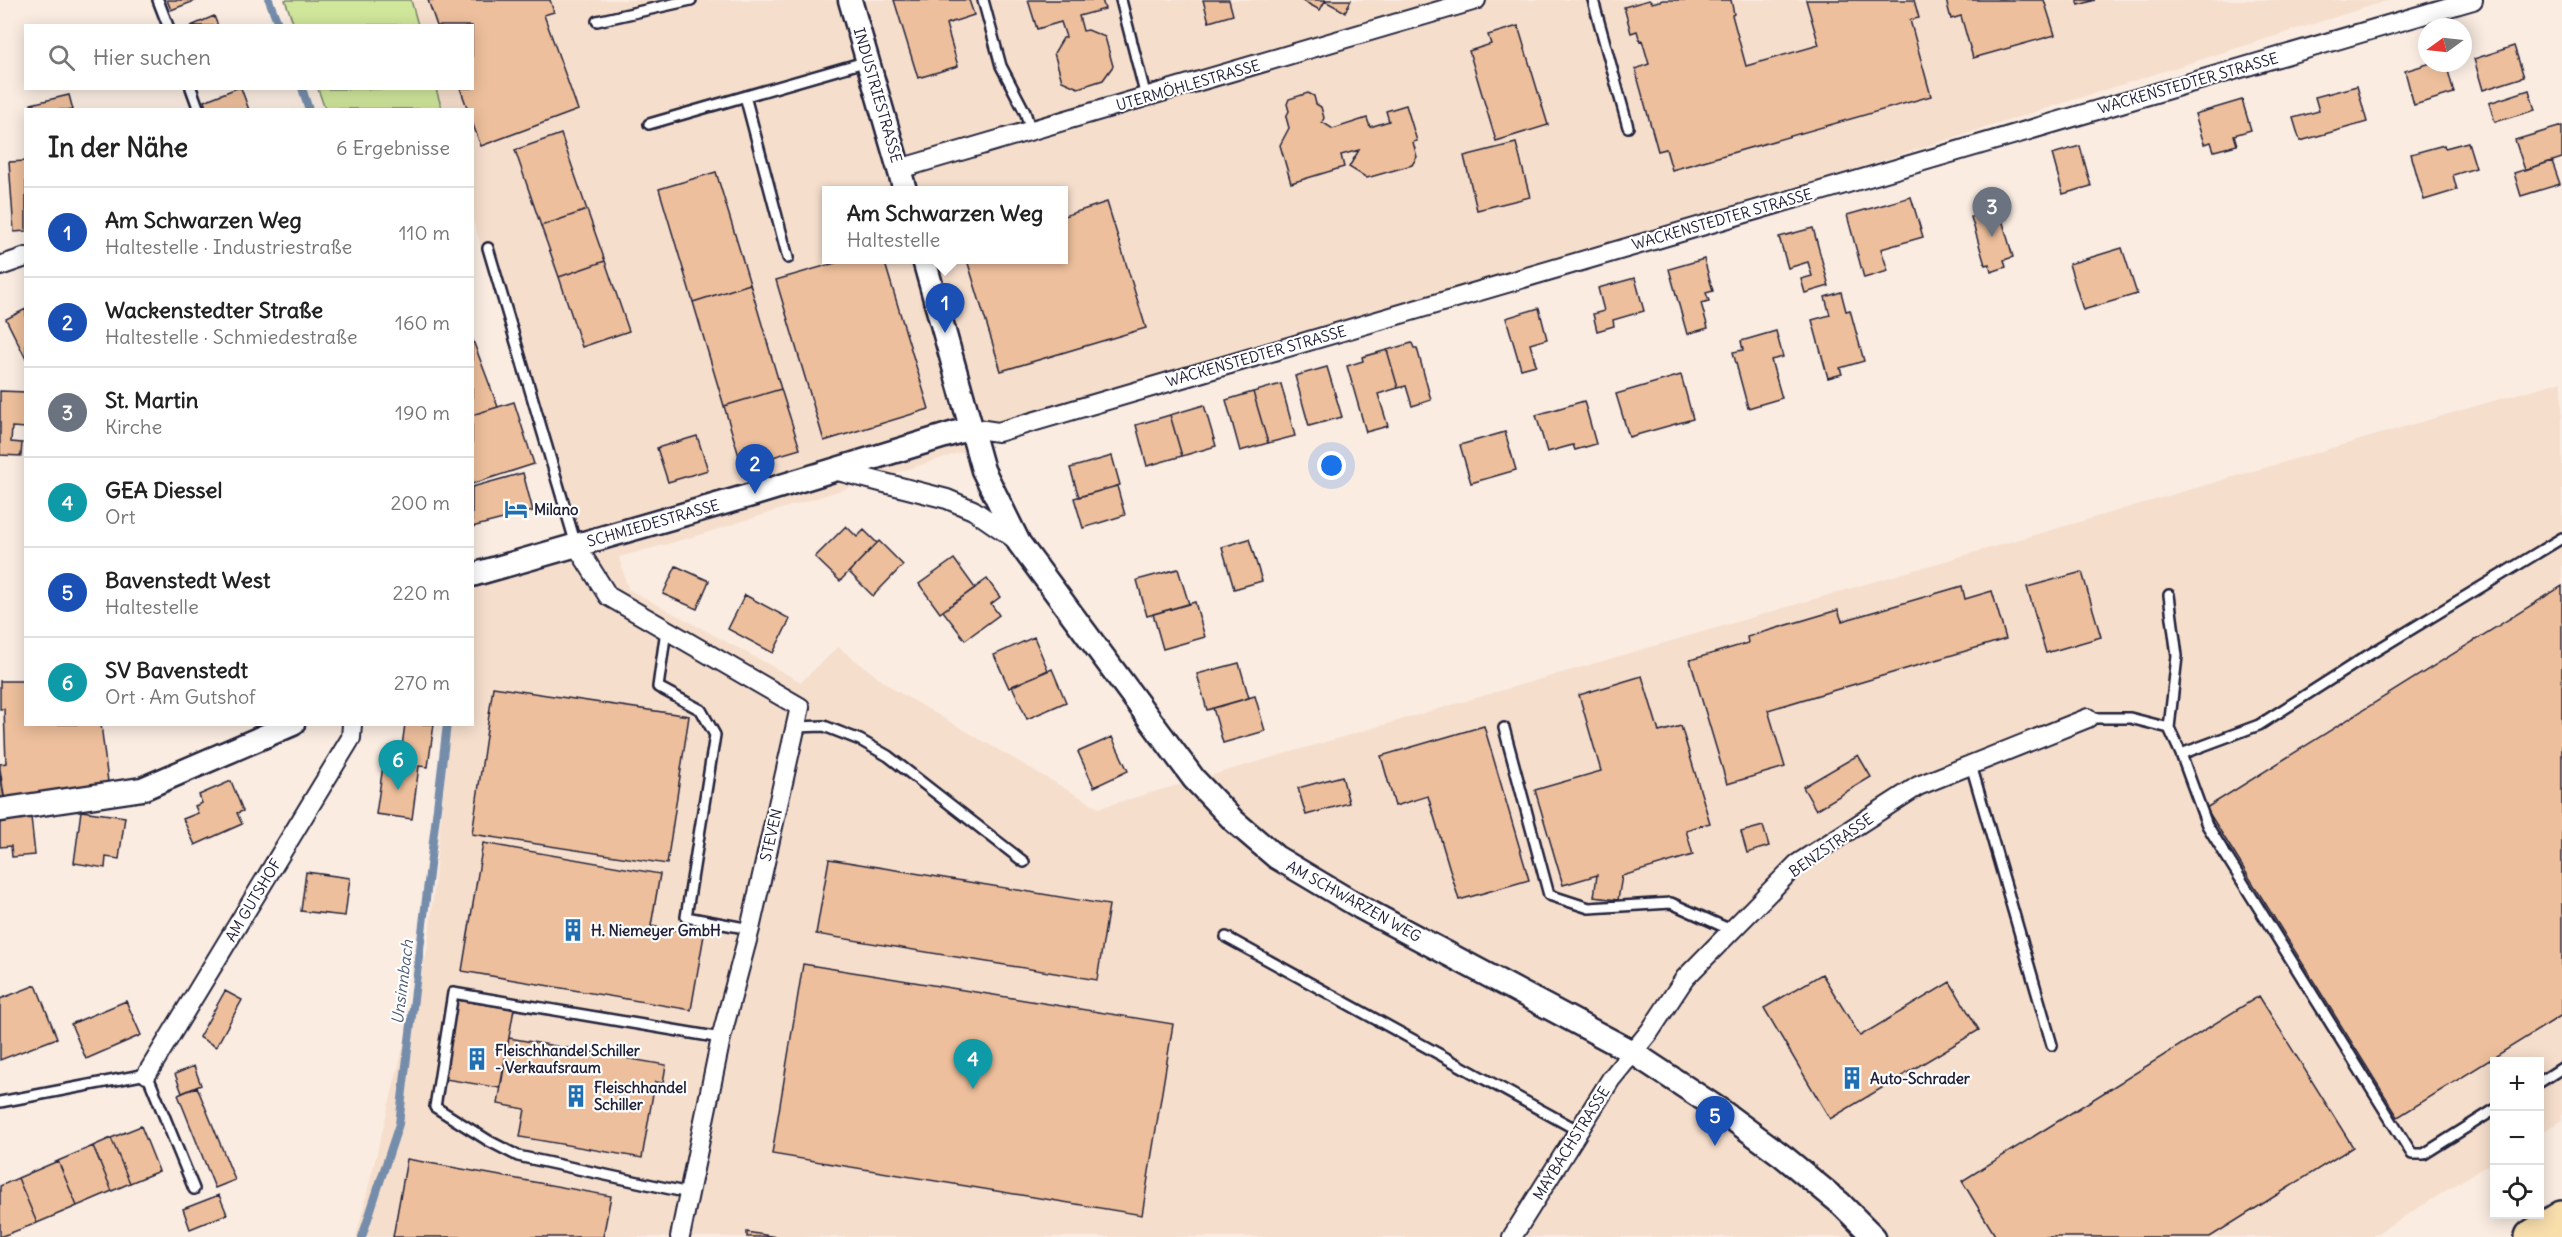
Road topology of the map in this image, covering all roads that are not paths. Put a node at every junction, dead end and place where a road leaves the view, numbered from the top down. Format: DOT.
graph roads {
  1 [pos="158,0"];
  2 [pos="691,0"];
  3 [pos="850,0"];
  4 [pos="984,0"];
  5 [pos="1121,0"];
  6 [pos="1476,0"];
  7 [pos="1593,0"];
  8 [pos="2473,0"];
  9 [pos="597,21"];
  10 [pos="167,24"];
  11 [pos="868,61"];
  12 [pos="192,90"];
  13 [pos="745,96"];
  14 [pos="1146,97"];
  15 [pos="198,108"];
  16 [pos="649,124"];
  17 [pos="1628,127"];
  18 [pos="1031,130"];
  19 [pos="902,180"];
  20 [pos="488,248"];
  21 [pos="24,258"];
  22 [pos="788,258"];
  23 [pos="925,264"];
  24 [pos="0,266"];
  25 [pos="971,428"];
  26 [pos="834,470"];
  27 [pos="2562,538"];
  28 [pos="1019,543"];
  29 [pos="576,545"];
  30 [pos="474,575"];
  31 [pos="2169,595"];
  32 [pos="666,630"];
  33 [pos="2088,718"];
  34 [pos="352,726"];
  35 [pos="795,727"];
  36 [pos="279,728"];
  37 [pos="1504,728"];
  38 [pos="2169,728"];
  39 [pos="2181,754"];
  40 [pos="1971,765"];
  41 [pos="0,810"];
  42 [pos="1024,862"];
  43 [pos="750,929"];
  44 [pos="1731,930"];
  45 [pos="1226,937"];
  46 [pos="721,1038"];
  47 [pos="2052,1045"];
  48 [pos="1632,1052"];
  49 [pos="2562,1068"];
  50 [pos="147,1074"];
  51 [pos="2544,1079"];
  52 [pos="0,1102"];
  53 [pos="2492,1111"];
  54 [pos="1579,1131"];
  55 [pos="194,1188"];
  56 [pos="689,1193"];
  57 [pos="2562,1218"];
  58 [pos="680,1237"];
  59 [pos="1512,1237"];
  60 [pos="1874,1237"];
  61 [pos="2532,1237"];
  1 -- 10 [label="lane"];
  2 -- 9 [label="lane"];
  3 -- 11 [label="street, INDUSTRIESTRASSE"];
  4 -- 18 [label="lane"];
  5 -- 14 [label="lane"];
  6 -- 14 [label="street, UTERMÖHLESTRASSE"];
  7 -- 17 [label="lane"];
  8 -- 25 [label="street, WACKENSTEDTER STRASSE"];
  11 -- 13 [label="lane"];
  11 -- 19 [label="street, INDUSTRIESTRASSE"];
  12 -- 15 [label="lane"];
  13 -- 16 [label="lane"];
  13 -- 22 [label="lane"];
  14 -- 18 [label="street, UTERMÖHLESTRASSE"];
  18 -- 19 [label="street, UTERMÖHLESTRASSE"];
  20 -- 29 [label="lane"];
  21 -- 24 [label="street"];
  23 -- 25 [label="street"];
  25 -- 26 [label="street, SCHMIEDESTRASSE"];
  25 -- 28 [label="street, AM SCHWARZEN WEG"];
  26 -- 28 [label="street"];
  26 -- 29 [label="street, SCHMIEDESTRASSE"];
  27 -- 39 [label="lane"];
  28 -- 48 [label="street, AM SCHWARZEN WEG"];
  29 -- 30 [label="street, SCHMIEDESTRASSE"];
  29 -- 32 [label="street, STEVEN"];
  31 -- 38 [label="lane"];
  32 -- 35 [label="street, STEVEN"];
  32 -- 43 [label="lane"];
  33 -- 38 [label="lane"];
  33 -- 40 [label="street, BENZSTRASSE"];
  34 -- 50 [label="street, AM GUTSHOF"];
  35 -- 42 [label="lane"];
  35 -- 43 [label="street, STEVEN"];
  36 -- 41 [label="street"];
  37 -- 44 [label="lane"];
  38 -- 39 [label="lane"];
  39 -- 53 [label="lane"];
  40 -- 44 [label="street, BENZSTRASSE"];
  40 -- 47 [label="lane"];
  43 -- 46 [label="street, STEVEN"];
  44 -- 48 [label="street, BENZSTRASSE"];
  45 -- 54 [label="lane"];
  46 -- 56 [label="street, STEVEN"];
  46 -- 56 [label="lane"];
  48 -- 54 [label="street, MAYBACHSTRASSE"];
  48 -- 60 [label="street, AM SCHWARZEN WEG"];
  49 -- 51 [label="lane"];
  50 -- 52 [label="lane"];
  50 -- 55 [label="lane"];
  54 -- 59 [label="street, MAYBACHSTRASSE"];
  56 -- 58 [label="street, STEVEN"];
  57 -- 61 [label="highway"];
}
